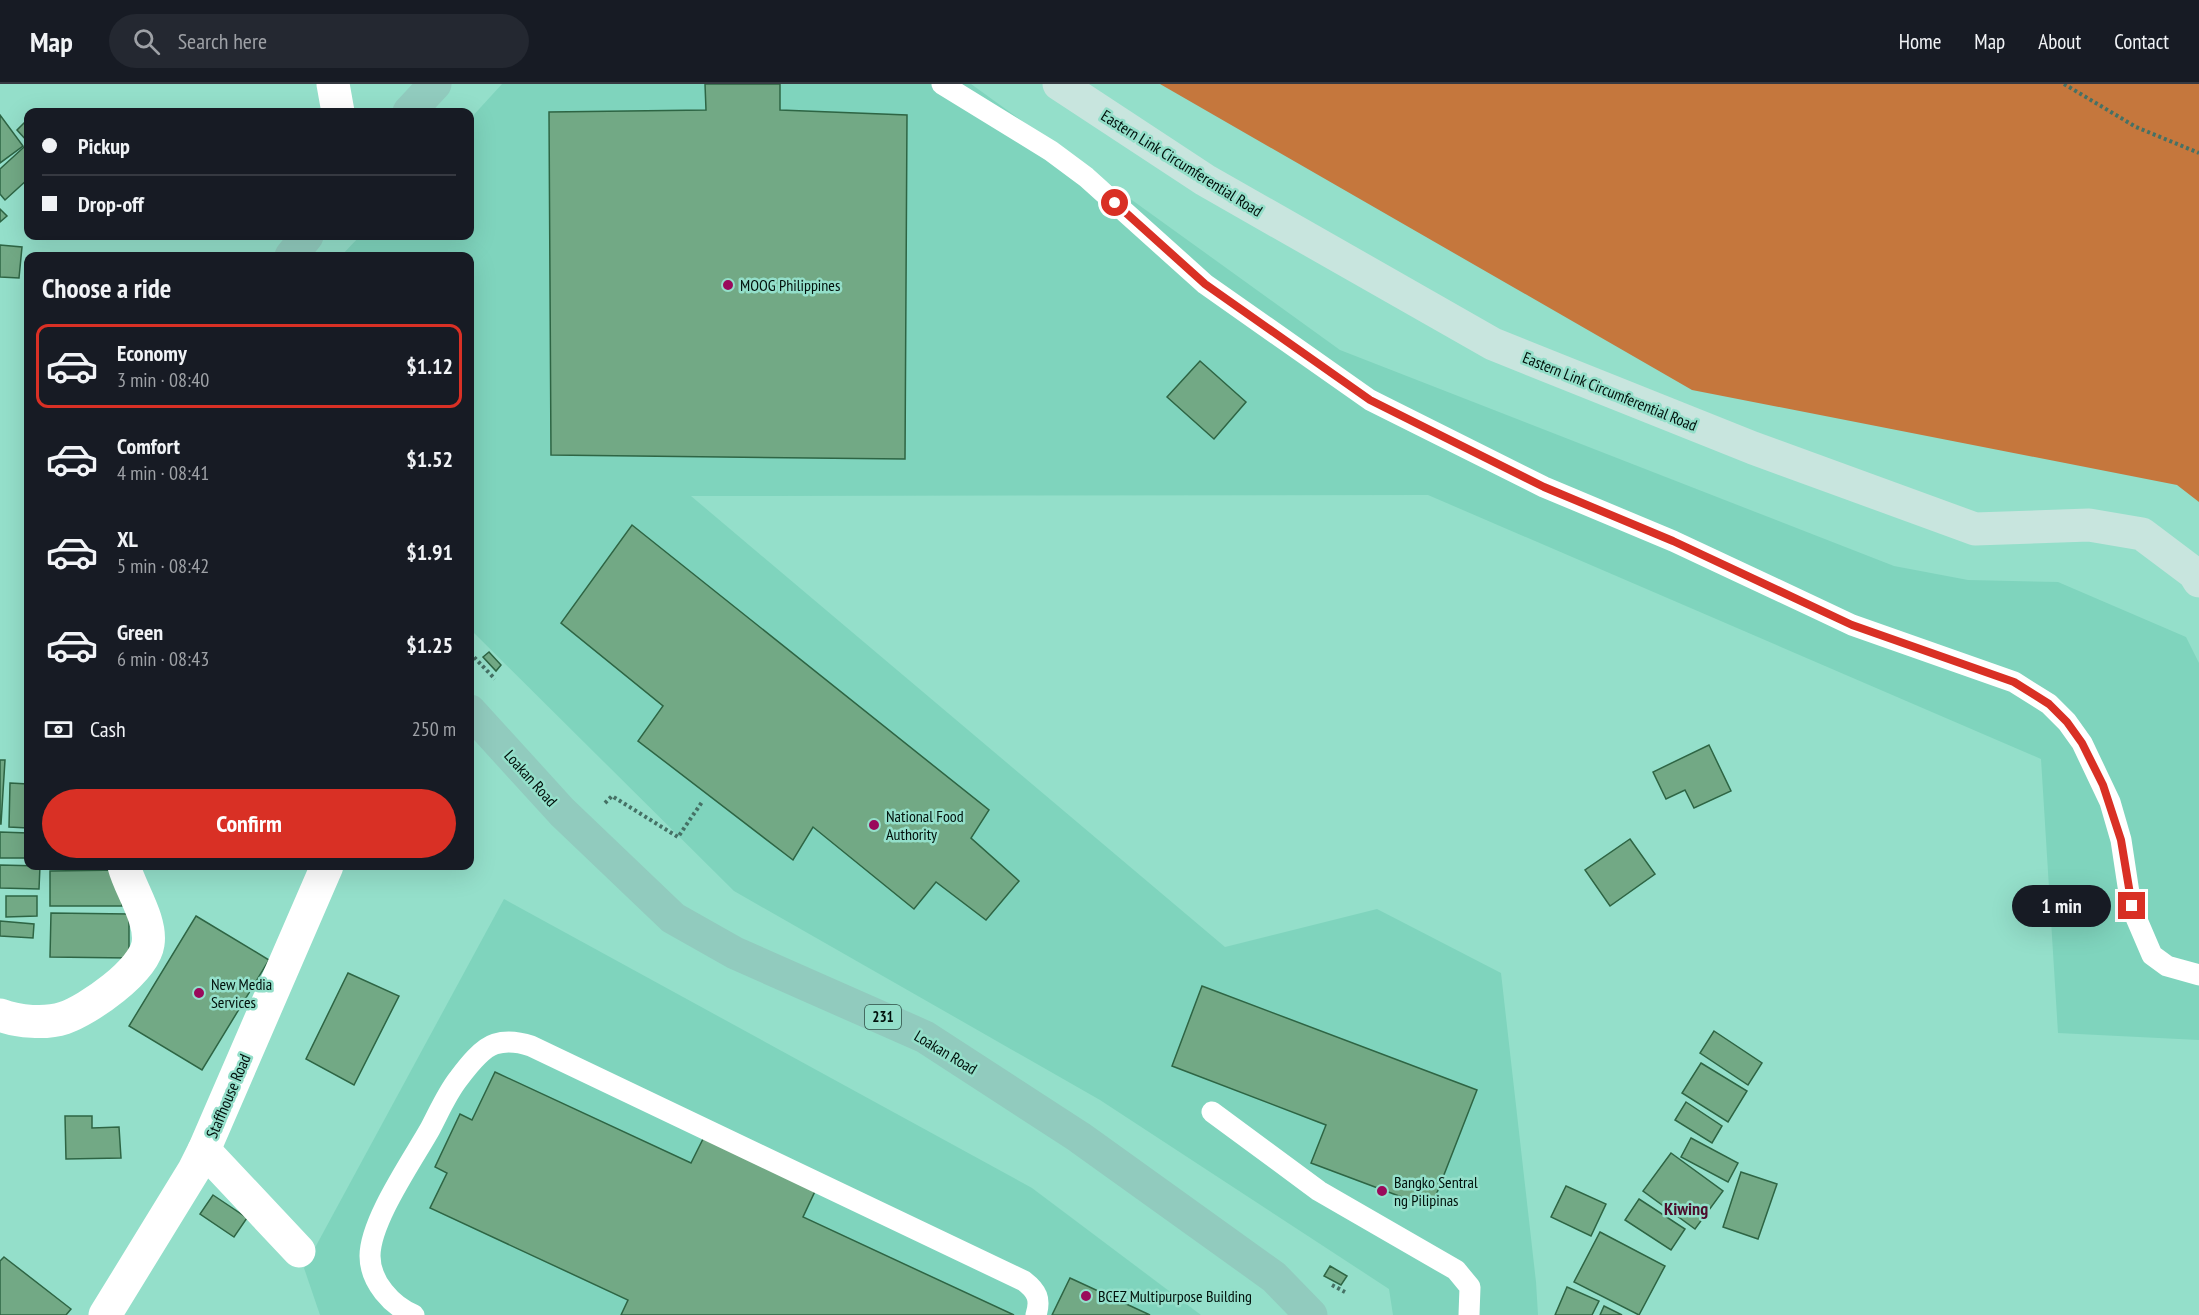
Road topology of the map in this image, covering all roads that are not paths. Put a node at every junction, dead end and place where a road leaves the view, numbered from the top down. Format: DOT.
graph roads {
  1 [pos="333,84"];
  2 [pos="435,84"];
  3 [pos="942,84"];
  4 [pos="1059,84"];
  5 [pos="337,108"];
  6 [pos="413,108"];
  7 [pos="304,240"];
  8 [pos="294,252"];
  9 [pos="2199,581"];
  10 [pos="474,715"];
  11 [pos="126,870"];
  12 [pos="325,870"];
  13 [pos="2199,975"];
  14 [pos="0,1015"];
  15 [pos="1212,1112"];
  16 [pos="204,1150"];
  17 [pos="299,1251"];
  18 [pos="406,1313"];
  19 [pos="105,1315"];
  20 [pos="1036,1315"];
  21 [pos="1311,1315"];
  22 [pos="1469,1315"];
  1 -- 5 [label="street"];
  2 -- 6 [label="main road"];
  3 -- 13 [label="lane"];
  4 -- 9 [label="main road, Eastern Link Circumferential Road"];
  7 -- 8 [label="main road"];
  10 -- 21 [label="main road, Loakan Road / 231"];
  11 -- 14 [label="street"];
  12 -- 16 [label="street, Staffhouse Road"];
  15 -- 22 [label="lane"];
  16 -- 17 [label="street"];
  16 -- 19 [label="street, Staffhouse Road"];
  18 -- 20 [label="lane"];
}
